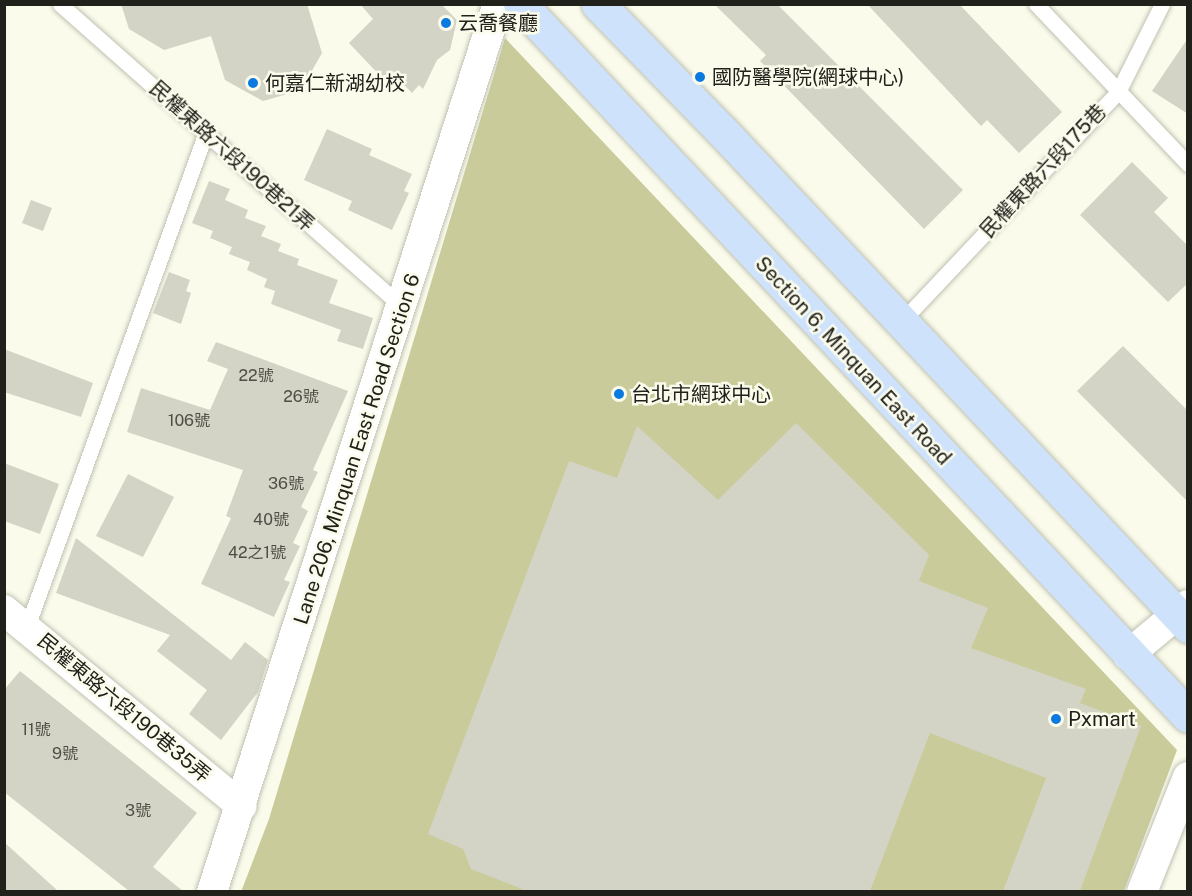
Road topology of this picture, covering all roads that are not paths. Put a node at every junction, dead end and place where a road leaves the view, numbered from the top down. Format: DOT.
graph roads {
  1 [pos="60,4"];
  2 [pos="498,4"];
  3 [pos="520,4"];
  4 [pos="598,4"];
  5 [pos="1036,4"];
  6 [pos="1162,4"];
  7 [pos="1118,92"];
  8 [pos="206,132"];
  9 [pos="1188,164"];
  10 [pos="402,307"];
  11 [pos="902,321"];
  12 [pos="1184,615"];
  13 [pos="16,619"];
  14 [pos="1128,655"];
  15 [pos="1188,716"];
  16 [pos="1188,777"];
  17 [pos="242,807"];
  18 [pos="212,891"];
  19 [pos="1142,891"];
  1 -- 8 [label="lane, 民權東路六段190巷21弄"];
  2 -- 10 [label="street, Lane 206, Minquan East Road Section 6"];
  3 -- 14 [label="main road, Section 6, Minquan East Road"];
  4 -- 11 [label="main road"];
  5 -- 7 [label="lane"];
  6 -- 7 [label="lane, 民權東路六段175巷"];
  7 -- 9 [label="lane"];
  7 -- 11 [label="lane, 民權東路六段175巷"];
  8 -- 10 [label="lane, 民權東路六段190巷21弄"];
  8 -- 13 [label="lane"];
  10 -- 17 [label="street, Lane 206, Minquan East Road Section 6"];
  11 -- 12 [label="main road"];
  12 -- 14 [label="street"];
  13 -- 17 [label="street, 民權東路六段190巷35弄"];
  14 -- 15 [label="main road, Section 6, Minquan East Road"];
  16 -- 19 [label="street"];
  17 -- 18 [label="street, Lane 206, Minquan East Road Section 6"];
}
